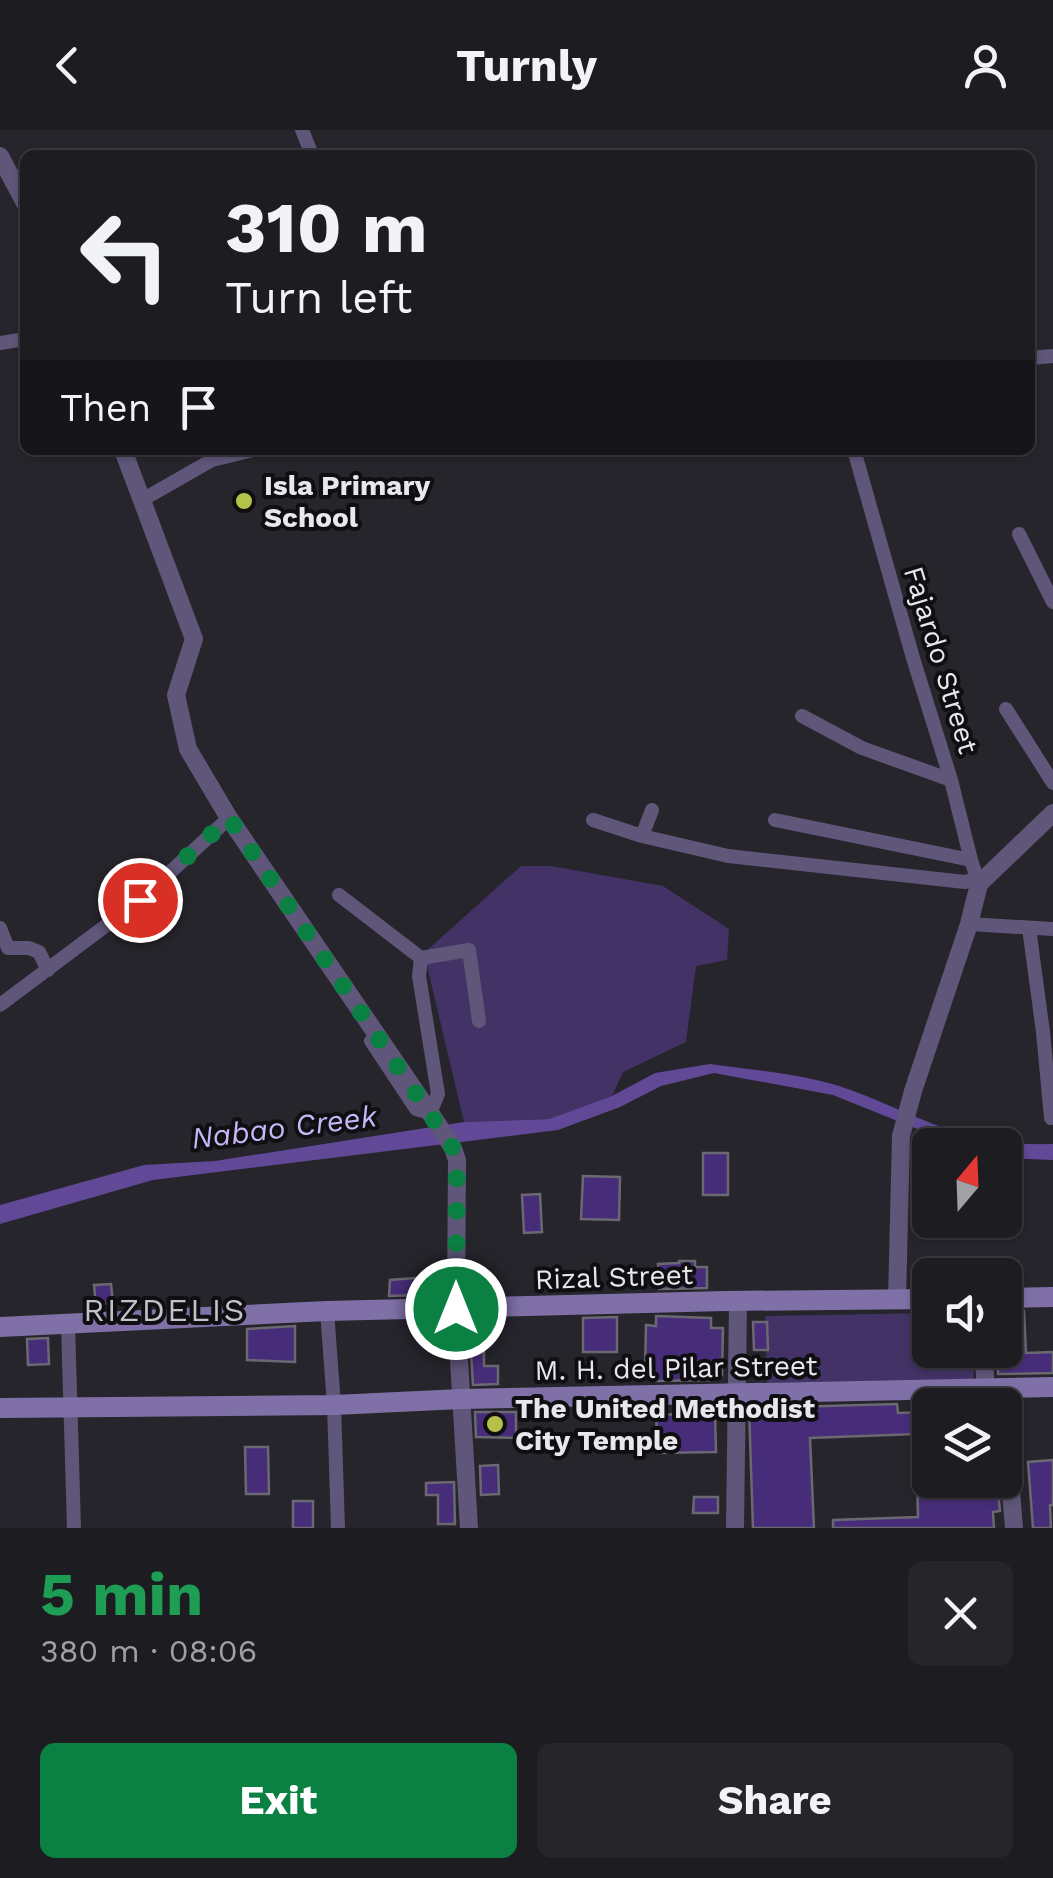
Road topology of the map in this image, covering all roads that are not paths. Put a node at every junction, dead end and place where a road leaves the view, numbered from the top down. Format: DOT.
graph roads {
  1 [pos="0,156"];
  2 [pos="20,194"];
  3 [pos="124,455"];
  4 [pos="232,455"];
  5 [pos="855,455"];
  6 [pos="142,500"];
  7 [pos="1019,534"];
  8 [pos="1053,602"];
  9 [pos="1006,709"];
  10 [pos="802,716"];
  11 [pos="951,780"];
  12 [pos="1053,783"];
  13 [pos="652,810"];
  14 [pos="1053,813"];
  15 [pos="229,818"];
  16 [pos="594,820"];
  17 [pos="775,820"];
  18 [pos="642,836"];
  19 [pos="971,860"];
  20 [pos="978,882"];
  21 [pos="338,895"];
  22 [pos="969,924"];
  23 [pos="0,928"];
  24 [pos="1029,928"];
  25 [pos="1053,929"];
  26 [pos="421,958"];
  27 [pos="48,970"];
  28 [pos="0,1005"];
  29 [pos="354,1016"];
  30 [pos="479,1021"];
  31 [pos="433,1118"];
  32 [pos="1050,1118"];
  33 [pos="1053,1297"];
  34 [pos="1022,1298"];
  35 [pos="897,1300"];
  36 [pos="912,1300"];
  37 [pos="738,1302"];
  38 [pos="456,1309"];
  39 [pos="326,1311"];
  40 [pos="68,1324"];
  41 [pos="0,1327"];
  42 [pos="984,1368"];
  43 [pos="1053,1386"];
  44 [pos="986,1388"];
  45 [pos="912,1390"];
  46 [pos="738,1395"];
  47 [pos="461,1399"];
  48 [pos="334,1405"];
  49 [pos="70,1407"];
  50 [pos="0,1408"];
  51 [pos="1012,1498"];
  52 [pos="74,1528"];
  53 [pos="338,1528"];
  54 [pos="468,1528"];
  55 [pos="735,1528"];
  56 [pos="1014,1528"];
  1 -- 2 [label="street"];
  3 -- 6 [label="street"];
  4 -- 6 [label="street"];
  5 -- 11 [label="street, Fajardo Street"];
  6 -- 15 [label="street"];
  7 -- 8 [label="street"];
  9 -- 12 [label="street"];
  10 -- 11 [label="street"];
  11 -- 19 [label="street, Fajardo Street"];
  13 -- 18 [label="street"];
  14 -- 20 [label="street"];
  15 -- 27 [label="street"];
  15 -- 31 [label="street"];
  16 -- 18 [label="street"];
  17 -- 19 [label="street"];
  18 -- 20 [label="street"];
  19 -- 20 [label="street, Fajardo Street"];
  20 -- 22 [label="street"];
  21 -- 26 [label="street"];
  22 -- 24 [label="street"];
  22 -- 35 [label="street"];
  23 -- 27 [label="street"];
  24 -- 25 [label="street"];
  24 -- 32 [label="street"];
  26 -- 30 [label="street"];
  26 -- 31 [label="street"];
  27 -- 28 [label="street"];
  29 -- 31 [label="street"];
  31 -- 38 [label="street"];
  33 -- 34 [label="main road"];
  35 -- 36 [label="main road, Rizal Street"];
  35 -- 37 [label="main road, Rizal Street"];
  37 -- 38 [label="main road, Rizal Street"];
  37 -- 46 [label="street"];
  38 -- 39 [label="main road, Rizal Street"];
  38 -- 47 [label="street"];
  39 -- 40 [label="main road, Rizal Street"];
  39 -- 48 [label="street"];
  40 -- 41 [label="main road, Rizal Street"];
  40 -- 49 [label="street"];
  42 -- 44 [label="street"];
  43 -- 44 [label="main road, M. H. del Pilar Street"];
  45 -- 46 [label="main road, M. H. del Pilar Street"];
  46 -- 47 [label="main road, M. H. del Pilar Street"];
  46 -- 55 [label="street"];
  47 -- 48 [label="main road, M. H. del Pilar Street"];
  47 -- 54 [label="street"];
  48 -- 49 [label="main road, M. H. del Pilar Street"];
  48 -- 53 [label="street"];
  49 -- 50 [label="main road, M. H. del Pilar Street"];
  49 -- 52 [label="street"];
  51 -- 56 [label="street"];
}
